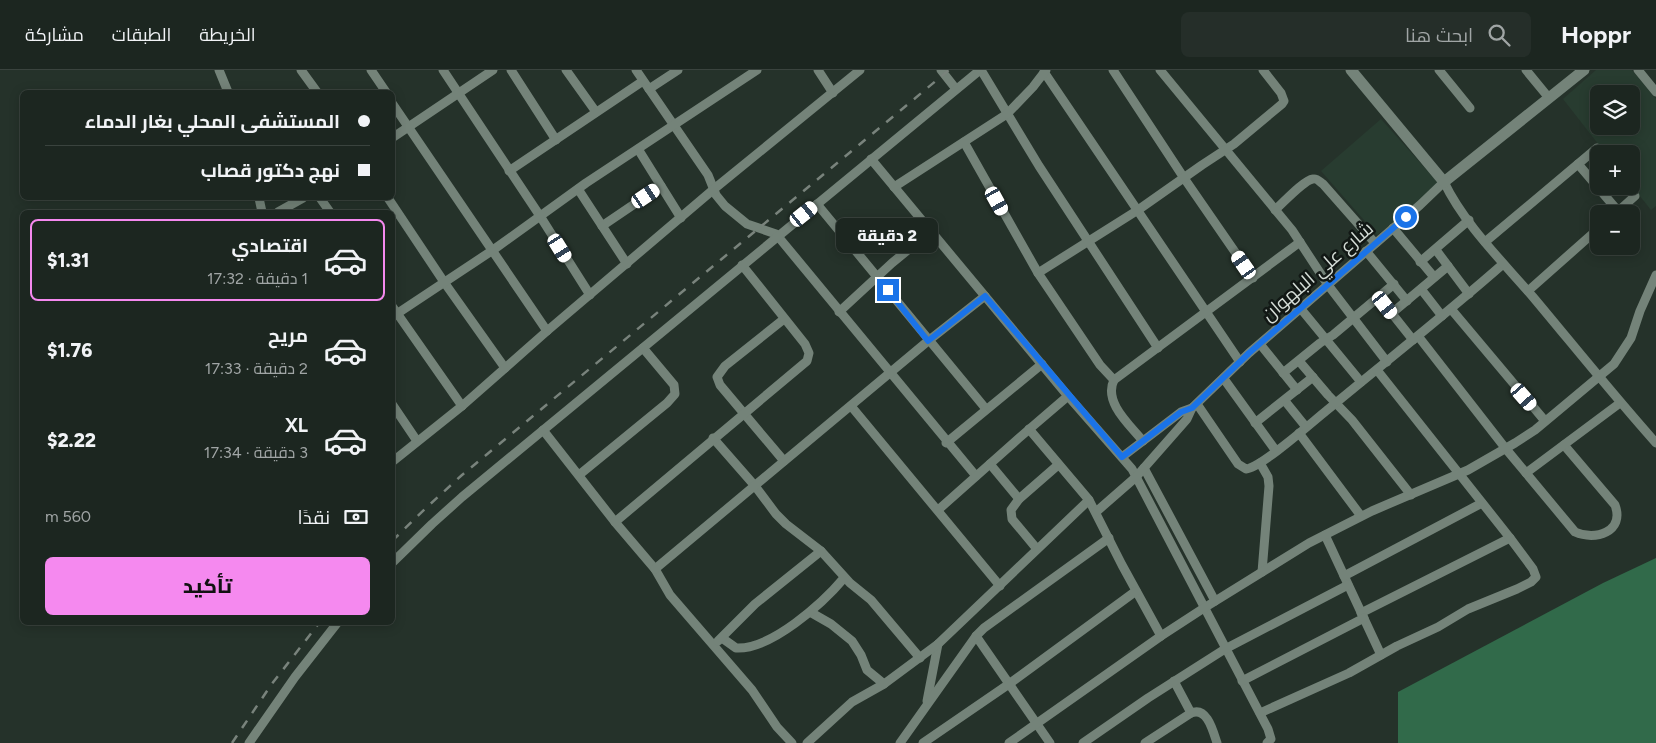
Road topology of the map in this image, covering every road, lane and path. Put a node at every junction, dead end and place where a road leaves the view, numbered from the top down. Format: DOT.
graph roads {
  1 [pos="219,70"];
  2 [pos="300,70"];
  3 [pos="371,70"];
  4 [pos="442,70"];
  5 [pos="493,70"];
  6 [pos="511,70"];
  7 [pos="566,70"];
  8 [pos="636,70"];
  9 [pos="678,70"];
  10 [pos="757,70"];
  11 [pos="818,70"];
  12 [pos="860,70"];
  13 [pos="941,70"];
  14 [pos="980,70"];
  15 [pos="1160,70"];
  16 [pos="1263,70"];
  17 [pos="1351,70"];
  18 [pos="1439,70"];
  19 [pos="1526,70"];
  20 [pos="1584,70"];
  21 [pos="1638,70"];
  22 [pos="1045,71"];
  23 [pos="1115,71"];
  24 [pos="643,81"];
  25 [pos="649,89"];
  26 [pos="956,89"];
  27 [pos="227,90"];
  28 [pos="315,90"];
  29 [pos="385,90"];
  30 [pos="1656,92"];
  31 [pos="458,93"];
  32 [pos="833,93"];
  33 [pos="1549,98"];
  34 [pos="395,108"];
  35 [pos="1470,108"];
  36 [pos="596,112"];
  37 [pos="1007,114"];
  38 [pos="674,126"];
  39 [pos="408,127"];
  40 [pos="395,136"];
  41 [pos="556,140"];
  42 [pos="964,142"];
  43 [pos="638,149"];
  44 [pos="1225,150"];
  45 [pos="1590,153"];
  46 [pos="871,159"];
  47 [pos="1578,164"];
  48 [pos="509,172"];
  49 [pos="1184,178"];
  50 [pos="1444,182"];
  51 [pos="661,186"];
  52 [pos="894,187"];
  53 [pos="578,189"];
  54 [pos="714,189"];
  55 [pos="1635,196"];
  56 [pos="299,200"];
  57 [pos="389,200"];
  58 [pos="817,204"];
  59 [pos="1610,205"];
  60 [pos="1624,205"];
  61 [pos="282,210"];
  62 [pos="1138,210"];
  63 [pos="1276,210"];
  64 [pos="540,216"];
  65 [pos="681,218"];
  66 [pos="1469,220"];
  67 [pos="602,226"];
  68 [pos="1393,228"];
  69 [pos="932,231"];
  70 [pos="778,236"];
  71 [pos="1590,236"];
  72 [pos="1088,241"];
  73 [pos="1300,242"];
  74 [pos="1485,242"];
  75 [pos="1375,243"];
  76 [pos="493,250"];
  77 [pos="1436,250"];
  78 [pos="1366,251"];
  79 [pos="1420,262"];
  80 [pos="627,264"];
  81 [pos="1503,264"];
  82 [pos="742,265"];
  83 [pos="1448,266"];
  84 [pos="1038,273"];
  85 [pos="1656,275"];
  86 [pos="878,277"];
  87 [pos="1434,277"];
  88 [pos="1253,278"];
  89 [pos="444,282"];
  90 [pos="1394,284"];
  91 [pos="1328,285"];
  92 [pos="1421,289"];
  93 [pos="1528,291"];
  94 [pos="1469,294"];
  95 [pos="590,295"];
  96 [pos="985,296"];
  97 [pos="1378,296"];
  98 [pos="1407,301"];
  99 [pos="1301,309"];
  100 [pos="1451,309"];
  101 [pos="395,311"];
  102 [pos="840,312"];
  103 [pos="395,313"];
  104 [pos="1206,313"];
  105 [pos="1392,313"];
  106 [pos="1442,316"];
  107 [pos="1352,318"];
  108 [pos="784,319"];
  109 [pos="547,331"];
  110 [pos="1415,338"];
  111 [pos="1326,339"];
  112 [pos="928,341"];
  113 [pos="1260,344"];
  114 [pos="643,348"];
  115 [pos="1158,348"];
  116 [pos="1299,361"];
  117 [pos="1240,362"];
  118 [pos="1387,362"];
  119 [pos="1042,364"];
  120 [pos="505,368"];
  121 [pos="1377,370"];
  122 [pos="890,373"];
  123 [pos="1283,373"];
  124 [pos="1599,377"];
  125 [pos="1314,378"];
  126 [pos="1224,379"];
  127 [pos="1114,380"];
  128 [pos="1361,382"];
  129 [pos="1297,390"];
  130 [pos="1068,396"];
  131 [pos="1285,400"];
  132 [pos="1335,403"];
  133 [pos="1620,403"];
  134 [pos="462,406"];
  135 [pos="851,406"];
  136 [pos="1195,406"];
  137 [pos="395,408"];
  138 [pos="986,409"];
  139 [pos="743,413"];
  140 [pos="1545,421"];
  141 [pos="1256,423"];
  142 [pos="543,430"];
  143 [pos="1029,430"];
  144 [pos="1303,430"];
  145 [pos="713,438"];
  146 [pos="417,441"];
  147 [pos="1143,441"];
  148 [pos="946,443"];
  149 [pos="1656,443"];
  150 [pos="1564,445"];
  151 [pos="1506,448"];
  152 [pos="1276,451"];
  153 [pos="1122,457"];
  154 [pos="395,459"];
  155 [pos="784,461"];
  156 [pos="1260,463"];
  157 [pos="990,464"];
  158 [pos="1058,464"];
  159 [pos="1144,468"];
  160 [pos="1526,473"];
  161 [pos="1460,474"];
  162 [pos="579,475"];
  163 [pos="976,476"];
  164 [pos="1136,477"];
  165 [pos="755,486"];
  166 [pos="1411,496"];
  167 [pos="1020,499"];
  168 [pos="1090,500"];
  169 [pos="1482,503"];
  170 [pos="938,510"];
  171 [pos="1096,512"];
  172 [pos="1361,516"];
  173 [pos="615,522"];
  174 [pos="1324,535"];
  175 [pos="1109,538"];
  176 [pos="1510,538"];
  177 [pos="1037,549"];
  178 [pos="821,551"];
  179 [pos="395,560"];
  180 [pos="655,568"];
  181 [pos="1262,572"];
  182 [pos="844,578"];
  183 [pos="1346,580"];
  184 [pos="1000,586"];
  185 [pos="1136,592"];
  186 [pos="1215,601"];
  187 [pos="1204,608"];
  188 [pos="810,612"];
  189 [pos="1363,615"];
  190 [pos="336,625"];
  191 [pos="976,636"];
  192 [pos="1161,636"];
  193 [pos="722,638"];
  194 [pos="938,644"];
  195 [pos="714,647"];
  196 [pos="1225,650"];
  197 [pos="1381,655"];
  198 [pos="920,658"];
  199 [pos="1174,681"];
  200 [pos="1242,681"];
  201 [pos="884,684"];
  202 [pos="1009,684"];
  203 [pos="926,706"];
  204 [pos="1191,713"];
  205 [pos="1260,713"];
  206 [pos="1037,724"];
  207 [pos="249,743"];
  208 [pos="792,743"];
  209 [pos="807,743"];
  210 [pos="900,743"];
  211 [pos="923,743"];
  212 [pos="1009,743"];
  213 [pos="1050,743"];
  214 [pos="1083,743"];
  215 [pos="1145,743"];
  216 [pos="1217,743"];
  217 [pos="1267,743"];
  1 -- 27 [label="street"];
  2 -- 28 [label="street"];
  3 -- 29 [label="street"];
  4 -- 31 [label="street"];
  5 -- 31 [label="street"];
  6 -- 41 [label="street"];
  7 -- 36 [label="street"];
  8 -- 24 [label="street"];
  9 -- 25 [label="street"];
  10 -- 38 [label="street"];
  11 -- 32 [label="street"];
  12 -- 32 [label="street"];
  13 -- 26 [label="street"];
  14 -- 26 [label="street"];
  14 -- 37 [label="street"];
  15 -- 44 [label="street"];
  16 -- 44 [label="street"];
  17 -- 50 [label="street"];
  18 -- 35 [label="street"];
  19 -- 33 [label="street"];
  20 -- 33 [label="street, شارع علي البلهوان"];
  21 -- 30 [label="street"];
  22 -- 37 [label="street"];
  22 -- 62 [label="street"];
  23 -- 49 [label="street"];
  24 -- 25 [label="street"];
  24 -- 36 [label="street"];
  25 -- 38 [label="street"];
  26 -- 46 [label="street"];
  31 -- 39 [label="street"];
  31 -- 48 [label="street"];
  32 -- 54 [label="street"];
  33 -- 50 [label="street, شارع علي البلهوان"];
  34 -- 39 [label="street"];
  36 -- 41 [label="street"];
  37 -- 42 [label="street"];
  37 -- 72 [label="street"];
  38 -- 43 [label="street"];
  38 -- 54 [label="street"];
  39 -- 40 [label="street"];
  39 -- 76 [label="street"];
  41 -- 48 [label="street"];
  42 -- 52 [label="street"];
  42 -- 84 [label="street"];
  43 -- 51 [label="street"];
  43 -- 53 [label="street"];
  44 -- 49 [label="street"];
  44 -- 63 [label="street"];
  45 -- 47 [label="street"];
  46 -- 52 [label="street"];
  46 -- 58 [label="street"];
  47 -- 59 [label="street"];
  47 -- 74 [label="street"];
  48 -- 64 [label="street"];
  49 -- 62 [label="street"];
  49 -- 88 [label="street"];
  50 -- 66 [label="street"];
  50 -- 68 [label="street, شارع علي البلهوان"];
  51 -- 65 [label="street"];
  51 -- 67 [label="street"];
  52 -- 69 [label="street"];
  53 -- 64 [label="street"];
  53 -- 67 [label="street"];
  54 -- 65 [label="street"];
  54 -- 70 [label="street"];
  55 -- 60 [label="street"];
  56 -- 61 [label="street"];
  57 -- 89 [label="street"];
  58 -- 70 [label="street"];
  58 -- 86 [label="street"];
  62 -- 72 [label="street"];
  62 -- 104 [label="street"];
  63 -- 73 [label="street"];
  63 -- 75 [label="street"];
  64 -- 76 [label="street"];
  64 -- 95 [label="street"];
  65 -- 80 [label="street"];
  66 -- 74 [label="street"];
  66 -- 77 [label="street"];
  67 -- 80 [label="street"];
  68 -- 75 [label="street, شارع علي البلهوان"];
  68 -- 79 [label="street"];
  69 -- 86 [label="street"];
  69 -- 96 [label="street"];
  70 -- 82 [label="street"];
  70 -- 102 [label="street"];
  71 -- 93 [label="street"];
  72 -- 84 [label="street"];
  72 -- 115 [label="street"];
  73 -- 88 [label="street"];
  73 -- 91 [label="street"];
  74 -- 81 [label="street"];
  75 -- 78 [label="street, شارع علي البلهوان"];
  76 -- 89 [label="street"];
  76 -- 109 [label="street"];
  77 -- 79 [label="street"];
  77 -- 83 [label="street"];
  78 -- 90 [label="street"];
  78 -- 91 [label="street, شارع علي البلهوان"];
  79 -- 87 [label="street"];
  80 -- 95 [label="street"];
  81 -- 93 [label="street"];
  81 -- 94 [label="street"];
  82 -- 108 [label="street"];
  82 -- 114 [label="street"];
  83 -- 87 [label="street"];
  83 -- 94 [label="street"];
  84 -- 127 [label="street"];
  85 -- 124 [label="street"];
  86 -- 102 [label="street"];
  86 -- 112 [label="street"];
  87 -- 92 [label="street"];
  88 -- 104 [label="street"];
  89 -- 101 [label="street"];
  89 -- 120 [label="street"];
  90 -- 97 [label="street"];
  90 -- 98 [label="street"];
  91 -- 99 [label="street, شارع علي البلهوان"];
  91 -- 107 [label="street"];
  92 -- 98 [label="street"];
  92 -- 106 [label="street"];
  93 -- 124 [label="street"];
  94 -- 100 [label="street"];
  95 -- 109 [label="street"];
  96 -- 112 [label="street"];
  96 -- 119 [label="street"];
  97 -- 105 [label="street"];
  97 -- 107 [label="street"];
  98 -- 105 [label="street"];
  99 -- 111 [label="street"];
  99 -- 113 [label="street, شارع علي البلهوان"];
  100 -- 106 [label="street"];
  100 -- 140 [label="street"];
  102 -- 122 [label="street"];
  103 -- 134 [label="street"];
  104 -- 115 [label="street"];
  104 -- 117 [label="street"];
  105 -- 110 [label="street"];
  106 -- 110 [label="street"];
  107 -- 111 [label="street"];
  107 -- 118 [label="street"];
  108 -- 139 [label="street"];
  108 -- 139 [label="street"];
  109 -- 120 [label="street"];
  110 -- 118 [label="street"];
  110 -- 151 [label="street"];
  111 -- 116 [label="street"];
  111 -- 128 [label="street"];
  112 -- 122 [label="street"];
  112 -- 138 [label="street"];
  113 -- 117 [label="street, شارع علي البلهوان"];
  113 -- 123 [label="street"];
  114 -- 142 [label="street"];
  114 -- 162 [label="street"];
  115 -- 127 [label="street"];
  116 -- 123 [label="street"];
  116 -- 125 [label="street"];
  117 -- 126 [label="street, شارع علي البلهوان"];
  118 -- 121 [label="street"];
  119 -- 130 [label="street"];
  119 -- 138 [label="street"];
  120 -- 134 [label="street"];
  121 -- 128 [label="street"];
  121 -- 161 [label="street"];
  122 -- 135 [label="street"];
  122 -- 148 [label="street"];
  123 -- 129 [label="street"];
  124 -- 133 [label="street"];
  124 -- 140 [label="street"];
  125 -- 129 [label="street"];
  125 -- 132 [label="street"];
  126 -- 136 [label="street, شارع علي البلهوان"];
  126 -- 141 [label="street"];
  127 -- 147 [label="street"];
  128 -- 132 [label="street"];
  129 -- 131 [label="street"];
  130 -- 143 [label="street"];
  130 -- 153 [label="street"];
  131 -- 141 [label="street"];
  131 -- 144 [label="street"];
  132 -- 144 [label="street"];
  132 -- 166 [label="street"];
  133 -- 149 [label="street"];
  133 -- 150 [label="street"];
  134 -- 146 [label="street"];
  135 -- 155 [label="street"];
  135 -- 170 [label="street"];
  136 -- 147 [label="street"];
  136 -- 156 [label="street"];
  136 -- 159 [label="street, شارع علي البلهوان"];
  137 -- 146 [label="street"];
  138 -- 148 [label="street"];
  139 -- 145 [label="street"];
  139 -- 155 [label="street"];
  140 -- 151 [label="street"];
  141 -- 152 [label="street"];
  142 -- 162 [label="street"];
  142 -- 179 [label="street"];
  143 -- 157 [label="street"];
  143 -- 158 [label="street"];
  144 -- 152 [label="street"];
  144 -- 172 [label="street"];
  145 -- 165 [label="street"];
  145 -- 173 [label="street"];
  146 -- 154 [label="street"];
  147 -- 153 [label="street"];
  148 -- 163 [label="street"];
  150 -- 160 [label="street"];
  150 -- 160 [label="street"];
  151 -- 160 [label="street"];
  151 -- 161 [label="street"];
  152 -- 156 [label="street"];
  153 -- 164 [label="street"];
  155 -- 165 [label="street"];
  156 -- 181 [label="street"];
  157 -- 163 [label="street"];
  157 -- 167 [label="street"];
  158 -- 167 [label="street"];
  158 -- 168 [label="street"];
  159 -- 164 [label="street, شارع علي البلهوان"];
  159 -- 186 [label="street"];
  161 -- 166 [label="street"];
  161 -- 169 [label="street"];
  162 -- 173 [label="street"];
  163 -- 170 [label="street"];
  164 -- 171 [label="street, شارع علي البلهوان"];
  164 -- 187 [label="street"];
  165 -- 178 [label="street"];
  165 -- 180 [label="street"];
  166 -- 172 [label="street"];
  167 -- 177 [label="street"];
  168 -- 171 [label="street"];
  168 -- 177 [label="street"];
  169 -- 176 [label="street"];
  169 -- 183 [label="street"];
  170 -- 184 [label="street"];
  171 -- 175 [label="street"];
  172 -- 174 [label="street"];
  173 -- 180 [label="street"];
  174 -- 181 [label="street"];
  174 -- 183 [label="street"];
  175 -- 185 [label="street"];
  175 -- 191 [label="street"];
  176 -- 189 [label="street"];
  176 -- 197 [label="street"];
  177 -- 184 [label="street"];
  178 -- 182 [label="street"];
  178 -- 193 [label="street"];
  180 -- 195 [label="street"];
  181 -- 186 [label="street"];
  182 -- 188 [label="street"];
  182 -- 198 [label="street"];
  183 -- 189 [label="street"];
  183 -- 196 [label="street"];
  184 -- 194 [label="street"];
  185 -- 192 [label="street"];
  185 -- 202 [label="street"];
  186 -- 187 [label="street"];
  187 -- 192 [label="street"];
  187 -- 196 [label="street"];
  188 -- 193 [label="street"];
  188 -- 201 [label="street"];
  189 -- 197 [label="street"];
  189 -- 200 [label="street"];
  190 -- 207 [label="street"];
  191 -- 202 [label="street"];
  191 -- 203 [label="street"];
  192 -- 206 [label="street"];
  193 -- 195 [label="street"];
  194 -- 198 [label="street"];
  194 -- 203 [label="street"];
  195 -- 208 [label="street"];
  196 -- 199 [label="street"];
  196 -- 200 [label="street"];
  197 -- 205 [label="street"];
  198 -- 201 [label="street"];
  199 -- 204 [label="street"];
  199 -- 214 [label="street"];
  200 -- 205 [label="street"];
  201 -- 209 [label="street"];
  202 -- 206 [label="street"];
  202 -- 211 [label="street"];
  203 -- 210 [label="street"];
  204 -- 215 [label="street"];
  204 -- 216 [label="street"];
  205 -- 217 [label="street"];
  206 -- 212 [label="street"];
  206 -- 213 [label="street"];
}
